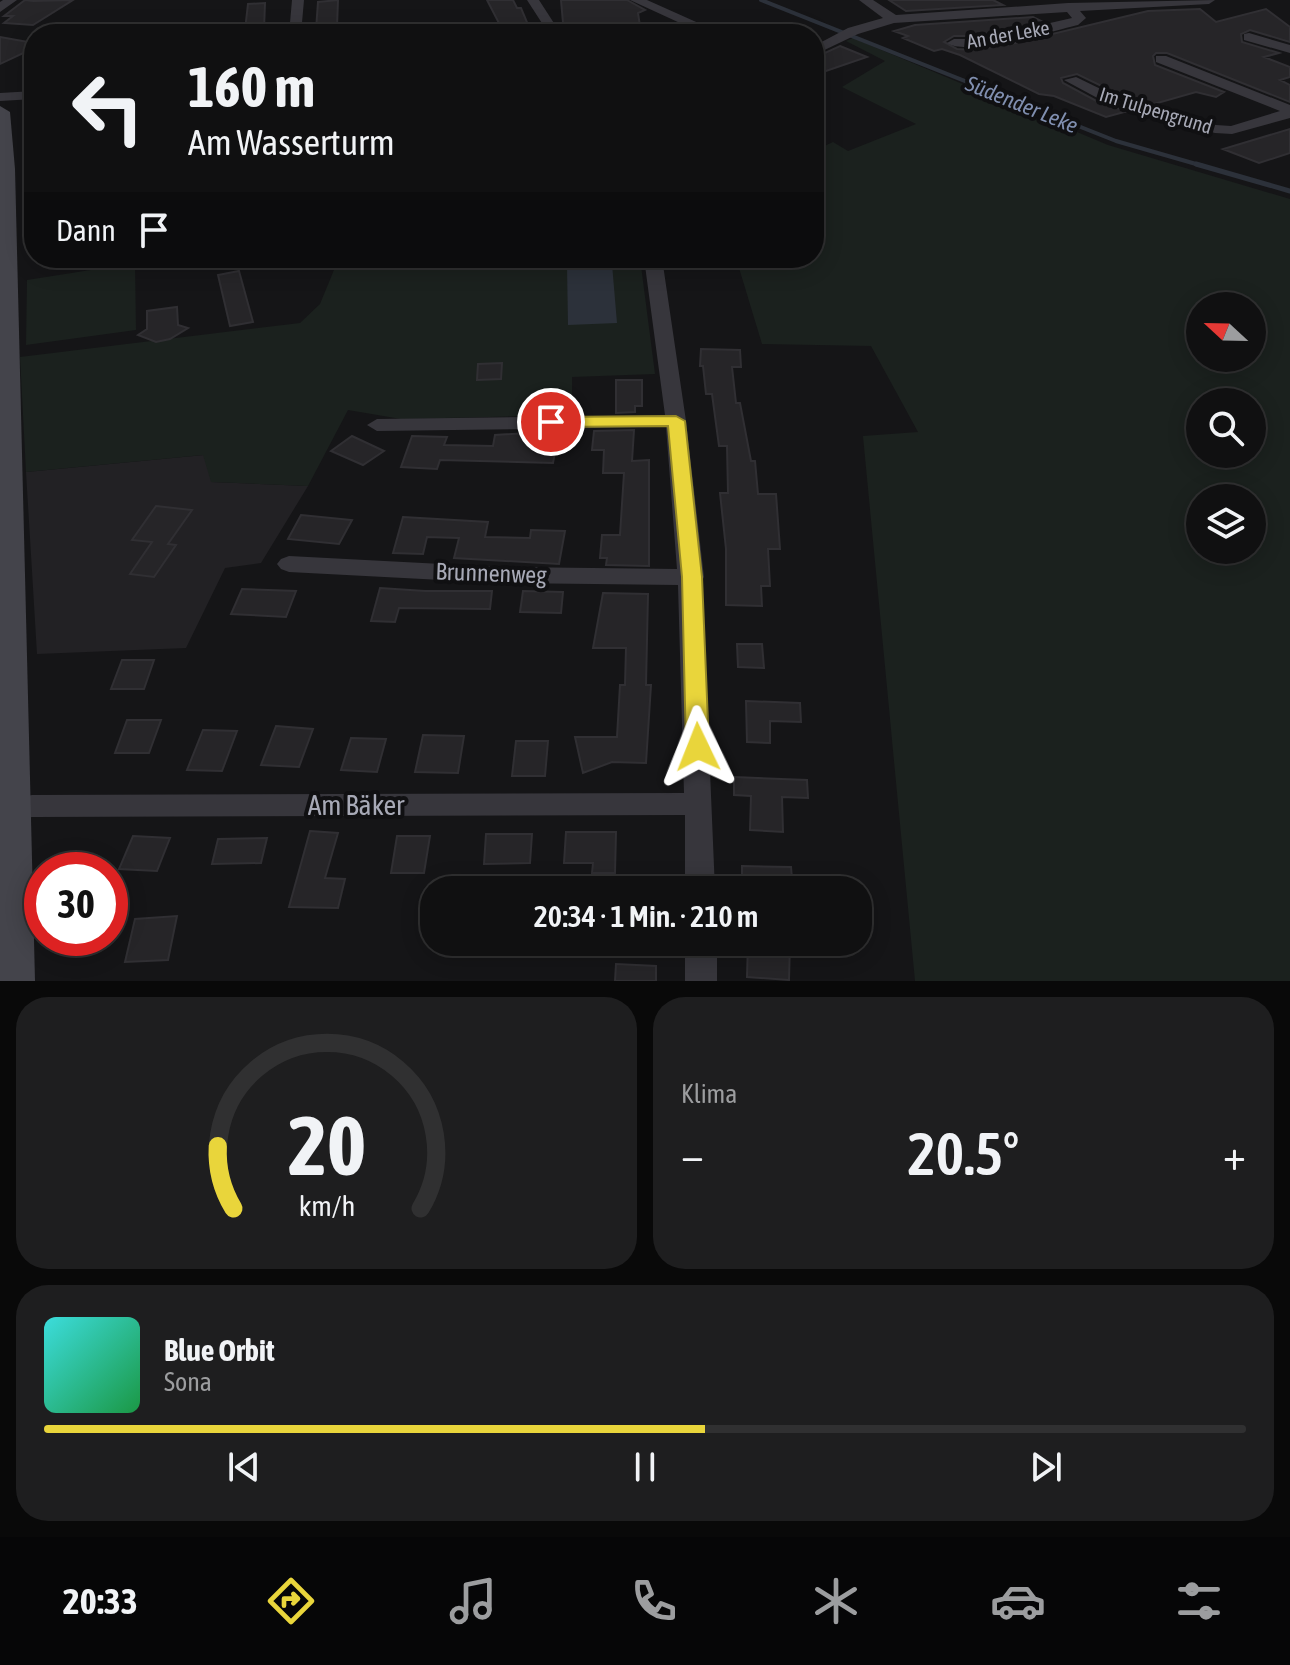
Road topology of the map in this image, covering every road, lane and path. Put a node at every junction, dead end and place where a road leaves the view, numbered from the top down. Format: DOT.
graph roads {
  1 [pos="11,0"];
  2 [pos="298,0"];
  3 [pos="533,0"];
  4 [pos="636,0"];
  5 [pos="865,0"];
  6 [pos="1209,0"];
  7 [pos="1073,4"];
  8 [pos="0,8"];
  9 [pos="893,19"];
  10 [pos="691,23"];
  11 [pos="296,24"];
  12 [pos="549,24"];
  13 [pos="1249,37"];
  14 [pos="954,43"];
  15 [pos="824,46"];
  16 [pos="1290,49"];
  17 [pos="1161,59"];
  18 [pos="1071,80"];
  19 [pos="24,96"];
  20 [pos="0,97"];
  21 [pos="1290,111"];
  22 [pos="0,112"];
  23 [pos="654,268"];
  24 [pos="676,421"];
  25 [pos="377,425"];
  26 [pos="289,564"];
  27 [pos="692,577"];
  28 [pos="699,804"];
  29 [pos="12,810"];
  30 [pos="700,876"];
  31 [pos="701,956"];
  32 [pos="13,981"];
  33 [pos="701,981"];
  1 -- 8 [label="street"];
  2 -- 11 [label="street"];
  3 -- 12 [label="street"];
  4 -- 10 [label="street"];
  5 -- 9 [label="street"];
  6 -- 7 [label="street"];
  7 -- 9 [label="street"];
  7 -- 14 [label="street, An der Leke"];
  9 -- 15 [label="street"];
  13 -- 16 [label="street"];
  17 -- 21 [label="street, Im Tulpengrund"];
  18 -- 21 [label="street, Im Tulpengrund"];
  19 -- 20 [label="street"];
  22 -- 29 [label="main road"];
  23 -- 24 [label="street"];
  24 -- 25 [label="street"];
  24 -- 27 [label="street"];
  26 -- 27 [label="street, Brunnenweg"];
  27 -- 28 [label="street"];
  28 -- 29 [label="street, Am Bäker"];
  28 -- 30 [label="street"];
  29 -- 32 [label="main road"];
  31 -- 33 [label="street"];
}
